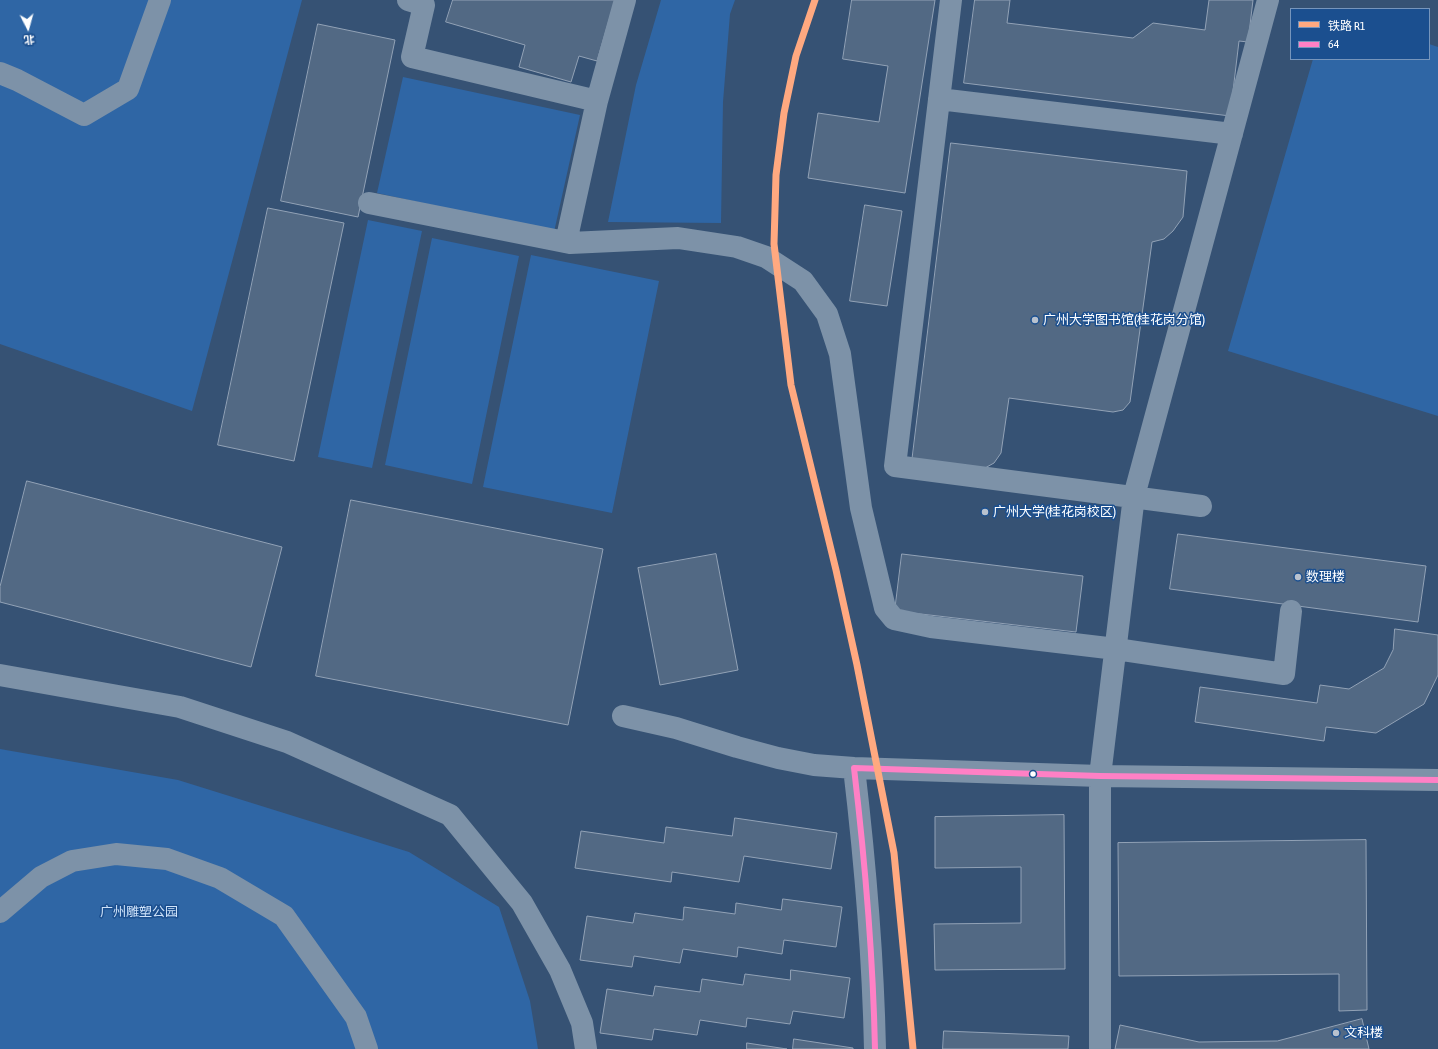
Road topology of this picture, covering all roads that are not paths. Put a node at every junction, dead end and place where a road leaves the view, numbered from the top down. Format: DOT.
graph roads {
  1 [pos="160,0"];
  2 [pos="408,0"];
  3 [pos="626,0"];
  4 [pos="951,0"];
  5 [pos="1268,0"];
  6 [pos="0,73"];
  7 [pos="939,99"];
  8 [pos="597,101"];
  9 [pos="1232,134"];
  10 [pos="369,203"];
  11 [pos="566,242"];
  12 [pos="1134,496"];
  13 [pos="1201,506"];
  14 [pos="1291,611"];
  15 [pos="1116,650"];
  16 [pos="0,675"];
  17 [pos="623,716"];
  18 [pos="854,768"];
  19 [pos="1100,776"];
  20 [pos="1438,780"];
  21 [pos="0,912"];
  22 [pos="366,1049"];
  23 [pos="586,1049"];
  24 [pos="875,1049"];
  25 [pos="1100,1049"];
  1 -- 6 [label="street"];
  2 -- 8 [label="street"];
  3 -- 8 [label="street"];
  4 -- 7 [label="street"];
  5 -- 9 [label="street"];
  7 -- 9 [label="street"];
  7 -- 12 [label="street"];
  8 -- 11 [label="street"];
  9 -- 12 [label="street"];
  10 -- 11 [label="street"];
  11 -- 15 [label="street"];
  12 -- 13 [label="street"];
  12 -- 15 [label="street"];
  14 -- 15 [label="street"];
  15 -- 19 [label="street"];
  16 -- 23 [label="street"];
  17 -- 18 [label="street"];
  18 -- 19 [label="street"];
  18 -- 24 [label="street"];
  19 -- 20 [label="street"];
  19 -- 25 [label="street"];
  21 -- 22 [label="street"];
}
